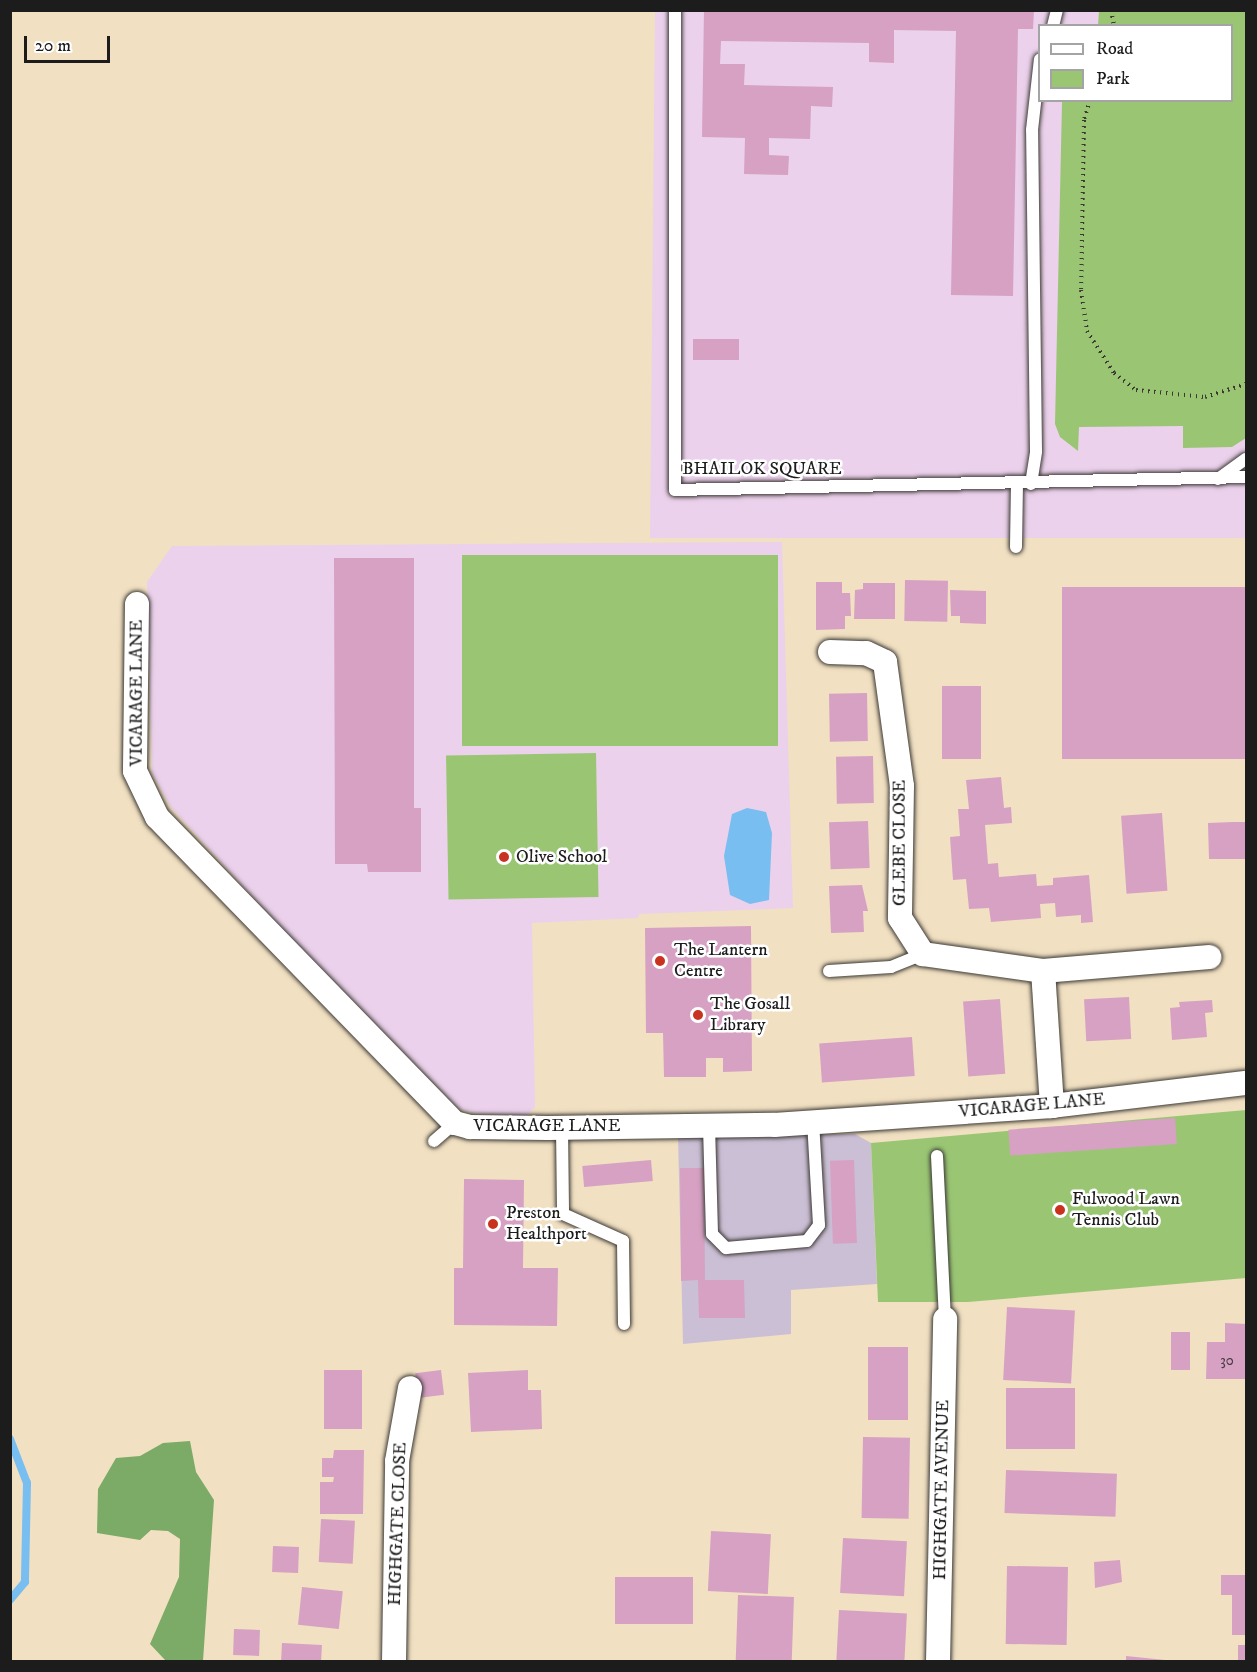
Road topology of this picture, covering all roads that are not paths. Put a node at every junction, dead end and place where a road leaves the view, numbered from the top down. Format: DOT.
graph roads {
  1 [pos="675,10"];
  2 [pos="1038,77"];
  3 [pos="1246,459"];
  4 [pos="1246,477"];
  5 [pos="1217,480"];
  6 [pos="1017,484"];
  7 [pos="1031,484"];
  8 [pos="1016,547"];
  9 [pos="137,604"];
  10 [pos="830,651"];
  11 [pos="923,954"];
  12 [pos="1209,957"];
  13 [pos="829,971"];
  14 [pos="1043,971"];
  15 [pos="1246,1083"];
  16 [pos="1052,1106"];
  17 [pos="813,1121"];
  18 [pos="455,1123"];
  19 [pos="709,1126"];
  20 [pos="562,1128"];
  21 [pos="434,1141"];
  22 [pos="937,1156"];
  23 [pos="945,1319"];
  24 [pos="624,1324"];
  25 [pos="410,1388"];
  26 [pos="394,1662"];
  27 [pos="938,1662"];
  1 -- 6 [label="lane, BHAILOK SQUARE"];
  2 -- 7 [label="lane"];
  3 -- 5 [label="lane"];
  4 -- 5 [label="lane, BHAILOK SQUARE"];
  5 -- 7 [label="lane, BHAILOK SQUARE"];
  6 -- 7 [label="lane, BHAILOK SQUARE"];
  6 -- 8 [label="lane"];
  9 -- 18 [label="street, VICARAGE LANE"];
  10 -- 11 [label="street, GLEBE CLOSE"];
  11 -- 13 [label="lane"];
  11 -- 14 [label="street"];
  12 -- 14 [label="street"];
  14 -- 16 [label="street"];
  15 -- 16 [label="street, VICARAGE LANE"];
  16 -- 17 [label="street, VICARAGE LANE"];
  17 -- 19 [label="street, VICARAGE LANE"];
  17 -- 19 [label="lane"];
  18 -- 20 [label="street, VICARAGE LANE"];
  18 -- 21 [label="lane"];
  19 -- 20 [label="street, VICARAGE LANE"];
  20 -- 24 [label="lane"];
  22 -- 23 [label="lane"];
  23 -- 27 [label="street, HIGHGATE AVENUE"];
  25 -- 26 [label="street, HIGHGATE CLOSE"];
}
